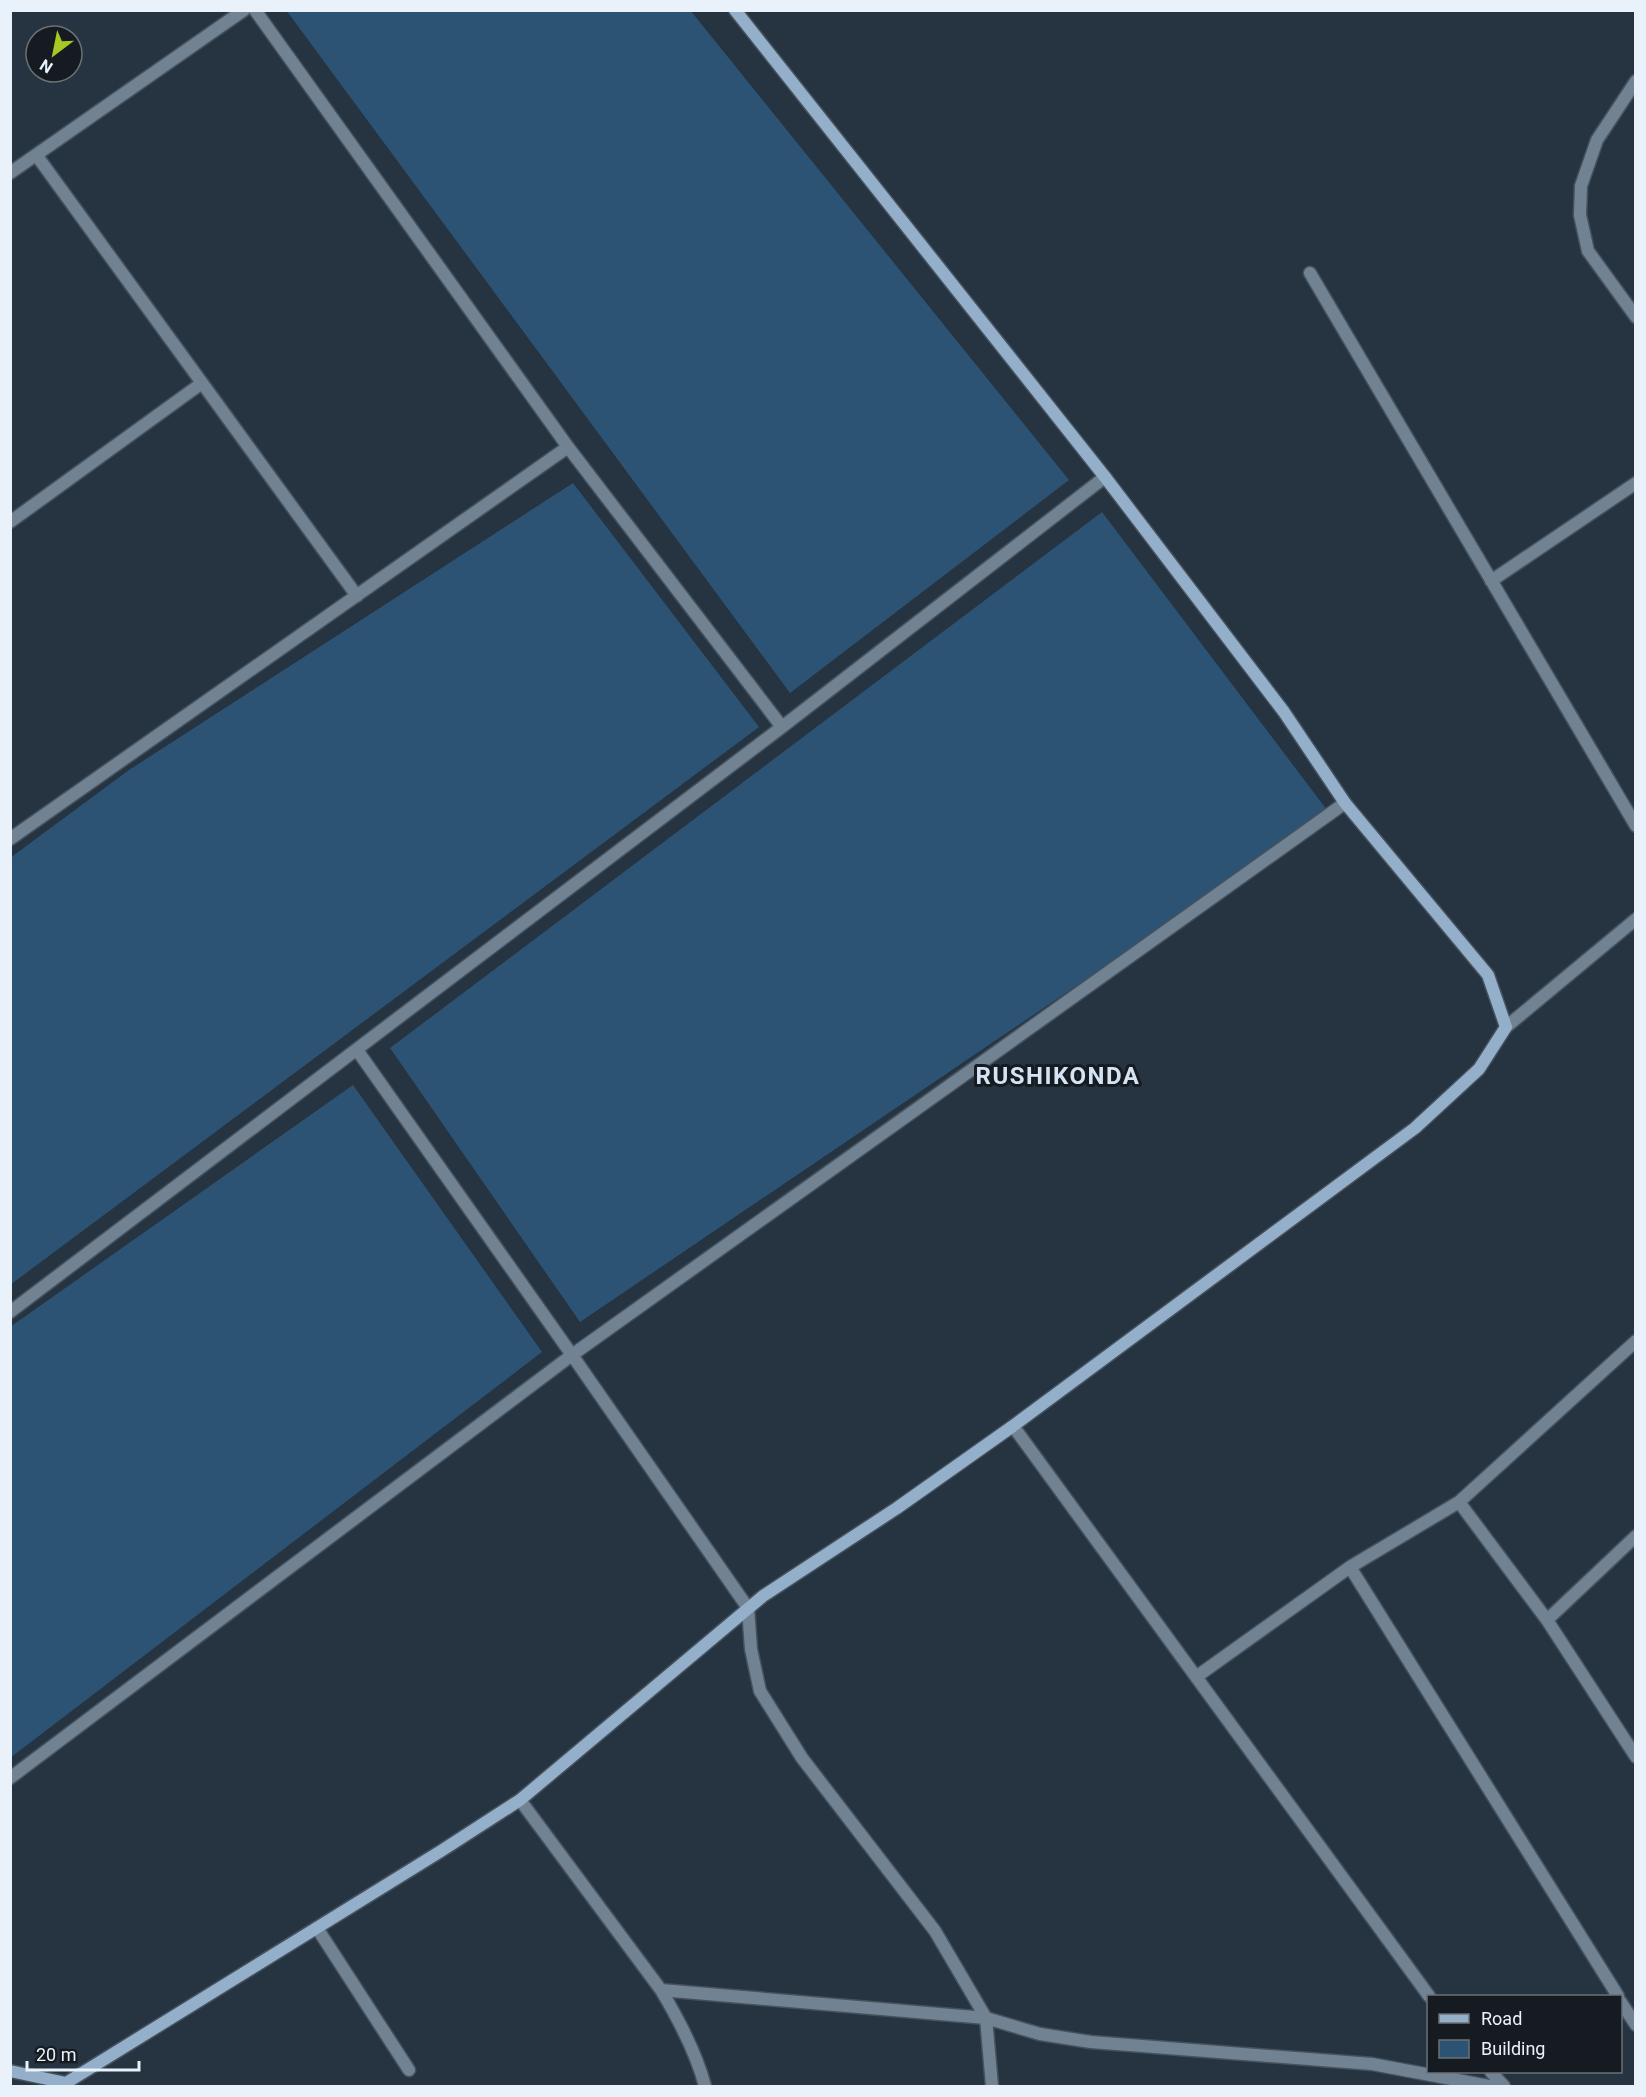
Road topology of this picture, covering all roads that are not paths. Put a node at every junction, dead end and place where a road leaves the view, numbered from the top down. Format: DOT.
graph roads {
  1 [pos="244,10"];
  2 [pos="255,10"];
  3 [pos="735,10"];
  4 [pos="1635,81"];
  5 [pos="37,156"];
  6 [pos="10,173"];
  7 [pos="1311,273"];
  8 [pos="1635,317"];
  9 [pos="202,383"];
  10 [pos="568,447"];
  11 [pos="1105,477"];
  12 [pos="1635,483"];
  13 [pos="10,522"];
  14 [pos="1491,581"];
  15 [pos="357,596"];
  16 [pos="782,727"];
  17 [pos="1345,803"];
  18 [pos="1635,826"];
  19 [pos="10,839"];
  20 [pos="1635,919"];
  21 [pos="1506,1027"];
  22 [pos="357,1050"];
  23 [pos="10,1312"];
  24 [pos="1635,1341"];
  25 [pos="572,1355"];
  26 [pos="1013,1426"];
  27 [pos="1459,1502"];
  28 [pos="1635,1536"];
  29 [pos="1350,1567"];
  30 [pos="748,1608"];
  31 [pos="1547,1620"];
  32 [pos="1196,1677"];
  33 [pos="1635,1757"];
  34 [pos="10,1778"];
  35 [pos="520,1800"];
  36 [pos="317,1928"];
  37 [pos="661,1990"];
  38 [pos="1428,1995"];
  39 [pos="1617,1995"];
  40 [pos="1622,2004"];
  41 [pos="986,2018"];
  42 [pos="1635,2025"];
  43 [pos="409,2070"];
  44 [pos="10,2071"];
  45 [pos="1492,2073"];
  46 [pos="67,2085"];
  47 [pos="705,2086"];
  48 [pos="992,2086"];
  49 [pos="1489,2086"];
  50 [pos="1504,2086"];
  1 -- 5 [label="street"];
  2 -- 10 [label="street"];
  3 -- 11 [label="street"];
  4 -- 8 [label="street"];
  5 -- 6 [label="street"];
  5 -- 9 [label="street"];
  7 -- 14 [label="street"];
  9 -- 13 [label="street"];
  9 -- 15 [label="street"];
  10 -- 15 [label="street"];
  10 -- 16 [label="street"];
  11 -- 16 [label="street"];
  11 -- 17 [label="street"];
  12 -- 14 [label="street"];
  14 -- 18 [label="street"];
  15 -- 19 [label="street"];
  16 -- 22 [label="street"];
  17 -- 21 [label="street"];
  17 -- 25 [label="street"];
  20 -- 21 [label="street"];
  21 -- 26 [label="street"];
  22 -- 23 [label="street"];
  22 -- 25 [label="street"];
  24 -- 27 [label="street"];
  25 -- 30 [label="street"];
  25 -- 34 [label="street"];
  26 -- 30 [label="street"];
  26 -- 32 [label="street"];
  27 -- 29 [label="street"];
  27 -- 31 [label="street"];
  28 -- 31 [label="street"];
  29 -- 32 [label="street"];
  29 -- 39 [label="street"];
  30 -- 35 [label="street"];
  30 -- 41 [label="street"];
  31 -- 33 [label="street"];
  32 -- 38 [label="street"];
  35 -- 36 [label="street"];
  35 -- 37 [label="street"];
  36 -- 43 [label="street"];
  36 -- 46 [label="street"];
  37 -- 41 [label="street"];
  37 -- 47 [label="street"];
  40 -- 42 [label="street"];
  41 -- 48 [label="street"];
  41 -- 49 [label="street"];
  44 -- 46 [label="street"];
  45 -- 50 [label="street"];
}
